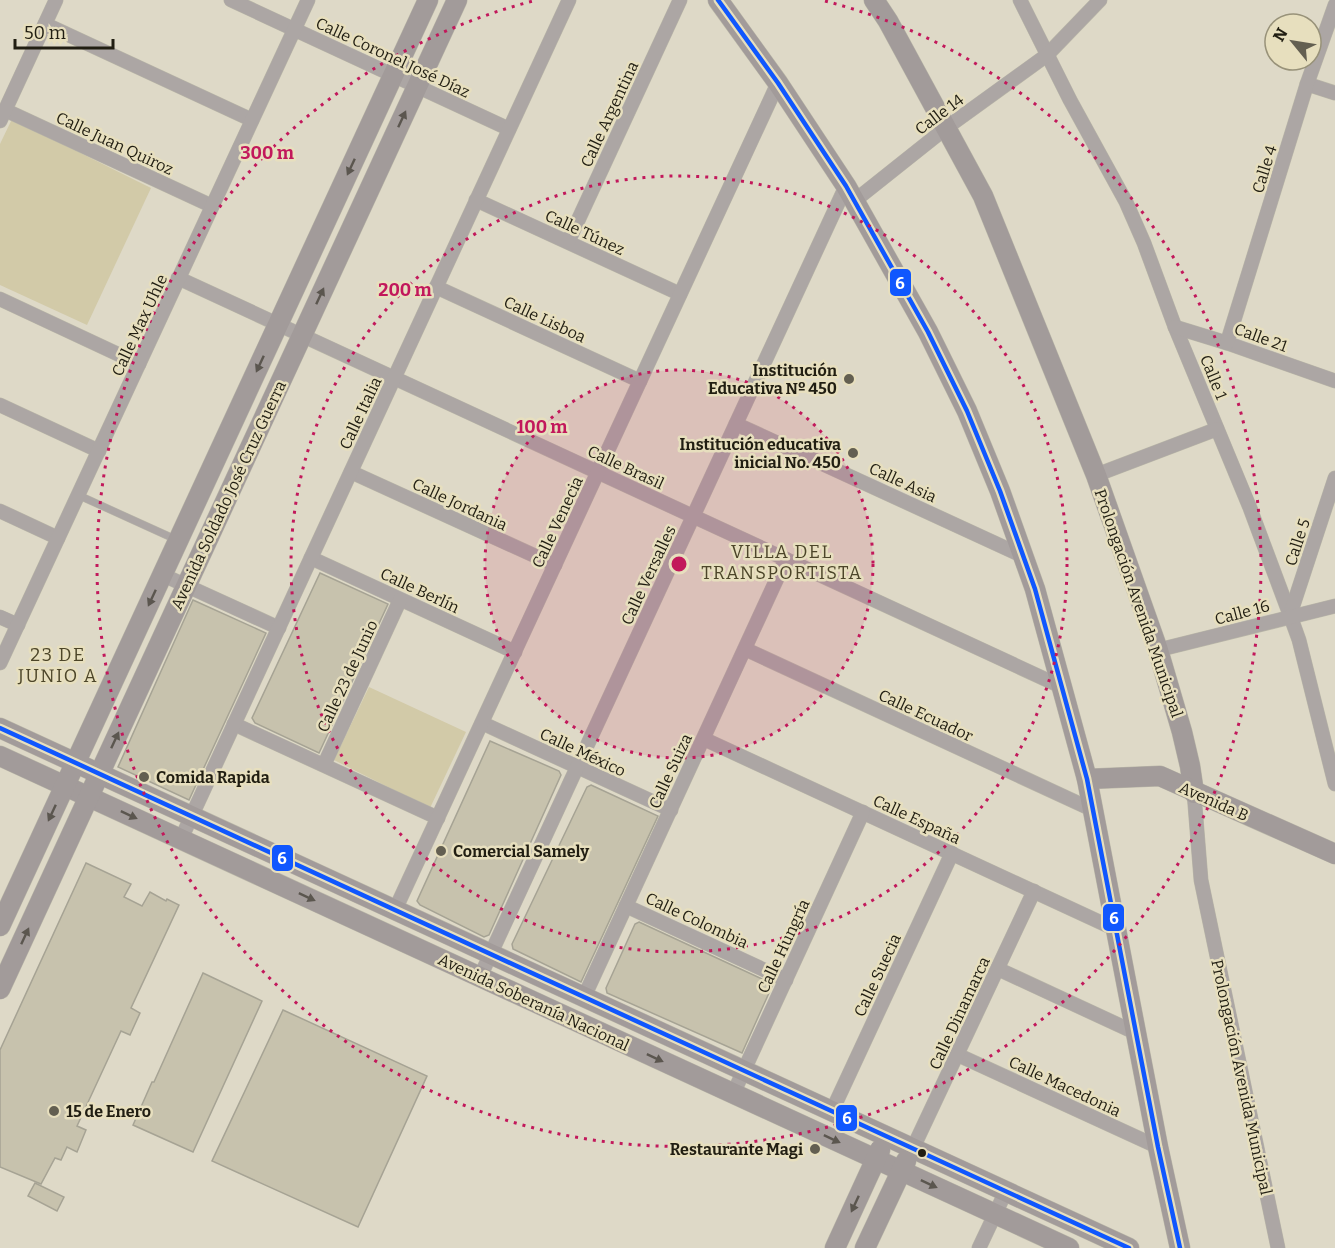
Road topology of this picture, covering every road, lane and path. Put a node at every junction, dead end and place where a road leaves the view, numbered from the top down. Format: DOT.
graph roads {
  1 [pos="56,0"];
  2 [pos="231,0"];
  3 [pos="308,0"];
  4 [pos="428,0"];
  5 [pos="457,0"];
  6 [pos="569,0"];
  7 [pos="680,0"];
  8 [pos="718,0"];
  9 [pos="873,0"];
  10 [pos="1020,0"];
  11 [pos="1100,0"];
  12 [pos="1335,5"];
  13 [pos="45,24"];
  14 [pos="294,29"];
  15 [pos="1047,55"];
  16 [pos="393,75"];
  17 [pos="778,83"];
  18 [pos="1307,84"];
  19 [pos="417,87"];
  20 [pos="1335,93"];
  21 [pos="2,116"];
  22 [pos="252,120"];
  23 [pos="946,128"];
  24 [pos="509,129"];
  25 [pos="850,194"];
  26 [pos="476,200"];
  27 [pos="212,206"];
  28 [pos="568,242"];
  29 [pos="178,278"];
  30 [pos="436,287"];
  31 [pos="680,294"];
  32 [pos="0,299"];
  33 [pos="278,324"];
  34 [pos="1175,327"];
  35 [pos="302,335"];
  36 [pos="1227,343"];
  37 [pos="139,364"];
  38 [pos="394,378"];
  39 [pos="640,381"];
  40 [pos="1335,381"];
  41 [pos="0,405"];
  42 [pos="736,424"];
  43 [pos="1217,429"];
  44 [pos="99,451"];
  45 [pos="351,472"];
  46 [pos="598,472"];
  47 [pos="1095,475"];
  48 [pos="1335,478"];
  49 [pos="78,495"];
  50 [pos="0,511"];
  51 [pos="693,516"];
  52 [pos="58,538"];
  53 [pos="178,540"];
  54 [pos="1023,556"];
  55 [pos="311,558"];
  56 [pos="786,560"];
  57 [pos="555,566"];
  58 [pos="163,575"];
  59 [pos="186,586"];
  60 [pos="400,600"];
  61 [pos="1335,606"];
  62 [pos="1290,615"];
  63 [pos="0,617"];
  64 [pos="18,625"];
  65 [pos="279,628"];
  66 [pos="745,650"];
  67 [pos="1158,650"];
  68 [pos="514,652"];
  69 [pos="0,663"];
  70 [pos="1060,686"];
  71 [pos="482,723"];
  72 [pos="234,724"];
  73 [pos="0,728"];
  74 [pos="704,739"];
  75 [pos="0,756"];
  76 [pos="76,763"];
  77 [pos="324,765"];
  78 [pos="577,767"];
  79 [pos="99,774"];
  80 [pos="1087,778"];
  81 [pos="1335,784"];
  82 [pos="65,786"];
  83 [pos="1194,793"];
  84 [pos="89,797"];
  85 [pos="671,810"];
  86 [pos="1093,810"];
  87 [pos="863,812"];
  88 [pos="192,816"];
  89 [pos="438,818"];
  90 [pos="181,839"];
  91 [pos="951,853"];
  92 [pos="1335,854"];
  93 [pos="1034,891"];
  94 [pos="626,906"];
  95 [pos="395,910"];
  96 [pos="0,926"];
  97 [pos="1117,930"];
  98 [pos="491,954"];
  99 [pos="998,969"];
  100 [pos="480,977"];
  101 [pos="786,980"];
  102 [pos="0,989"];
  103 [pos="584,997"];
  104 [pos="1136,1033"];
  105 [pos="958,1055"];
  106 [pos="744,1071"];
  107 [pos="733,1094"];
  108 [pos="832,1111"];
  109 [pos="886,1136"];
  110 [pos="1158,1147"];
  111 [pos="913,1148"];
  112 [pos="876,1159"];
  113 [pos="901,1171"];
  114 [pos="1006,1191"];
  115 [pos="995,1214"];
  116 [pos="835,1248"];
  117 [pos="865,1248"];
  118 [pos="980,1248"];
  119 [pos="1069,1248"];
  120 [pos="1129,1248"];
  121 [pos="1180,1248"];
  122 [pos="1278,1248"];
  1 -- 13 [label="street"];
  2 -- 14 [label="street, Calle Coronel José Díaz"];
  3 -- 14 [label="street, Calle Max Uhle"];
  4 -- 16 [label="street, Avenida Soldado José Cruz Guerra"];
  5 -- 19 [label="street, Avenida Soldado José Cruz Guerra"];
  6 -- 24 [label="street, Calle Italia"];
  7 -- 28 [label="street, Calle Argentina"];
  8 -- 17 [label="street"];
  9 -- 23 [label="street, Prolongación Avenida Municipal"];
  10 -- 15 [label="street, Calle 1"];
  11 -- 15 [label="street, Calle 14"];
  12 -- 18 [label="street, Calle 4"];
  13 -- 21 [label="street"];
  13 -- 22 [label="street"];
  14 -- 16 [label="street, Calle Coronel José Díaz"];
  14 -- 22 [label="street, Calle Max Uhle"];
  15 -- 23 [label="street, Calle 14"];
  15 -- 34 [label="street, Calle 1"];
  16 -- 19 [label="street, Calle Coronel José Díaz"];
  16 -- 33 [label="street, Avenida Soldado José Cruz Guerra, one-way"];
  17 -- 25 [label="street"];
  17 -- 31 [label="street, Calle Venecia"];
  18 -- 20 [label="street"];
  18 -- 36 [label="street, Calle 4"];
  19 -- 24 [label="street, Calle Coronel José Díaz"];
  35 -- 19 [label="street, Avenida Soldado José Cruz Guerra, one-way"];
  21 -- 27 [label="street, Calle Juan Quiroz"];
  22 -- 27 [label="street, Calle Max Uhle"];
  23 -- 25 [label="street, Calle 14"];
  23 -- 47 [label="street, Prolongación Avenida Municipal"];
  24 -- 26 [label="street, Calle Italia"];
  25 -- 42 [label="street, Calle Versalles"];
  25 -- 54 [label="street"];
  26 -- 28 [label="street, Calle Túnez"];
  26 -- 30 [label="street, Calle Italia"];
  27 -- 29 [label="street, Calle Max Uhle"];
  28 -- 31 [label="street, Calle Túnez"];
  29 -- 33 [label="street, Calle Brasil"];
  29 -- 37 [label="street, Calle Max Uhle"];
  30 -- 38 [label="street, Calle Italia"];
  30 -- 39 [label="street, Calle Lisboa"];
  31 -- 39 [label="street, Calle Venecia"];
  32 -- 37 [label="street"];
  33 -- 35 [label="street, Calle Brasil"];
  33 -- 53 [label="street, Avenida Soldado José Cruz Guerra, one-way"];
  34 -- 36 [label="street, Calle 21"];
  34 -- 43 [label="street, Calle 1"];
  35 -- 38 [label="street, Calle Brasil"];
  35 -- 59 [label="street, Avenida Soldado José Cruz Guerra"];
  36 -- 40 [label="street, Calle 21"];
  37 -- 44 [label="street, Calle Max Uhle"];
  38 -- 45 [label="street, Calle Italia"];
  38 -- 46 [label="street, Calle Brasil"];
  39 -- 46 [label="street, Calle Venecia"];
  41 -- 44 [label="street"];
  42 -- 51 [label="street, Calle Versalles"];
  42 -- 54 [label="street, Calle Asia"];
  43 -- 47 [label="street"];
  43 -- 62 [label="street, Calle 1"];
  44 -- 49 [label="street, Calle Max Uhle"];
  45 -- 55 [label="street, Calle Italia"];
  45 -- 57 [label="street, Calle Jordania"];
  46 -- 51 [label="street, Calle Brasil"];
  46 -- 57 [label="street, Calle Venecia"];
  47 -- 67 [label="street, Prolongación Avenida Municipal"];
  48 -- 62 [label="street, Calle 5"];
  49 -- 52 [label="street, Calle Max Uhle"];
  49 -- 53 [label="lane"];
  50 -- 52 [label="street"];
  51 -- 56 [label="street, Calle Brasil"];
  51 -- 78 [label="street, Calle Versalles"];
  52 -- 64 [label="street, Calle Max Uhle"];
  53 -- 58 [label="street, Avenida Soldado José Cruz Guerra"];
  54 -- 70 [label="street"];
  55 -- 60 [label="street, Calle Berlín"];
  55 -- 65 [label="street, Calle Italia"];
  56 -- 66 [label="street, Calle Suiza"];
  56 -- 70 [label="street, Calle Brasil"];
  57 -- 68 [label="street, Calle Venecia"];
  58 -- 59 [label="street"];
  58 -- 76 [label="street, Avenida Soldado José Cruz Guerra, one-way"];
  59 -- 65 [label="street"];
  79 -- 59 [label="street, Avenida Soldado José Cruz Guerra, one-way"];
  60 -- 68 [label="street, Calle Berlín"];
  60 -- 77 [label="street, Calle 23 de Junio"];
  61 -- 62 [label="street, Calle 16"];
  62 -- 67 [label="street, Calle 16"];
  62 -- 81 [label="street, Calle 1"];
  63 -- 64 [label="street"];
  64 -- 69 [label="street, Calle Max Uhle"];
  65 -- 72 [label="street, Calle Italia"];
  66 -- 74 [label="street, Calle Suiza"];
  66 -- 86 [label="street, Calle Ecuador"];
  67 -- 83 [label="street, Prolongación Avenida Municipal"];
  68 -- 71 [label="street, Calle Venecia"];
  70 -- 80 [label="street"];
  71 -- 78 [label="street, Calle México"];
  71 -- 89 [label="street, Calle Venecia"];
  72 -- 77 [label="street"];
  72 -- 88 [label="street, Calle Italia"];
  73 -- 76 [label="street, Avenida Soberanía Nacional"];
  74 -- 85 [label="street, Calle Suiza"];
  74 -- 87 [label="street, Calle España"];
  75 -- 82 [label="street, Avenida Soberanía Nacional"];
  76 -- 79 [label="street, Avenida Soberanía Nacional"];
  76 -- 82 [label="street, Avenida Soldado José Cruz Guerra"];
  77 -- 89 [label="street"];
  78 -- 85 [label="street, Calle México"];
  78 -- 98 [label="street, Calle Versalles"];
  79 -- 84 [label="street, Avenida Soldado José Cruz Guerra"];
  79 -- 88 [label="street, Avenida Soberanía Nacional"];
  80 -- 83 [label="street, Avenida B"];
  80 -- 86 [label="street"];
  82 -- 84 [label="street, Avenida Soberanía Nacional"];
  82 -- 96 [label="street, Avenida Soldado José Cruz Guerra, one-way"];
  83 -- 92 [label="street, Avenida B"];
  83 -- 122 [label="street, Prolongación Avenida Municipal"];
  84 -- 90 [label="street, Avenida Soberanía Nacional, one-way"];
  102 -- 84 [label="street, Avenida Soldado José Cruz Guerra, one-way"];
  85 -- 94 [label="street, Calle Suiza"];
  86 -- 97 [label="street"];
  87 -- 91 [label="street, Calle España"];
  87 -- 101 [label="street, Calle Hungría"];
  88 -- 90 [label="street, Calle Italia"];
  88 -- 95 [label="street, Avenida Soberanía Nacional"];
  89 -- 95 [label="street, Calle Venecia"];
  90 -- 100 [label="street, Avenida Soberanía Nacional, one-way"];
  91 -- 93 [label="street, Calle España"];
  91 -- 108 [label="street, Calle Suecia"];
  93 -- 97 [label="street, Calle España"];
  93 -- 99 [label="street, Calle Dinamarca"];
  94 -- 101 [label="street, Calle Colombia"];
  94 -- 103 [label="street, Calle Suiza"];
  95 -- 98 [label="street, Avenida Soberanía Nacional"];
  97 -- 104 [label="street"];
  98 -- 100 [label="street, Calle Versalles"];
  98 -- 103 [label="street, Avenida Soberanía Nacional"];
  99 -- 104 [label="street"];
  99 -- 105 [label="street, Calle Dinamarca"];
  100 -- 107 [label="street, Avenida Soberanía Nacional, one-way"];
  101 -- 106 [label="street, Calle Hungría"];
  103 -- 106 [label="street, Avenida Soberanía Nacional"];
  104 -- 110 [label="street"];
  105 -- 110 [label="street, Calle Macedonia"];
  105 -- 111 [label="street, Calle Dinamarca"];
  106 -- 107 [label="street, Calle Hungría"];
  106 -- 108 [label="street, Avenida Soberanía Nacional"];
  107 -- 112 [label="street, Avenida Soberanía Nacional, one-way"];
  108 -- 109 [label="street, Avenida Soberanía Nacional"];
  109 -- 111 [label="street, Avenida Soberanía Nacional"];
  109 -- 112 [label="street"];
  110 -- 121 [label="street"];
  111 -- 113 [label="street"];
  111 -- 114 [label="street, Avenida Soberanía Nacional"];
  112 -- 113 [label="street, Avenida Soberanía Nacional"];
  112 -- 116 [label="street, one-way"];
  113 -- 115 [label="street, Avenida Soberanía Nacional, one-way"];
  113 -- 117 [label="street"];
  114 -- 115 [label="street"];
  114 -- 120 [label="street, Avenida Soberanía Nacional"];
  115 -- 118 [label="street"];
  115 -- 119 [label="street, Avenida Soberanía Nacional"];
}
